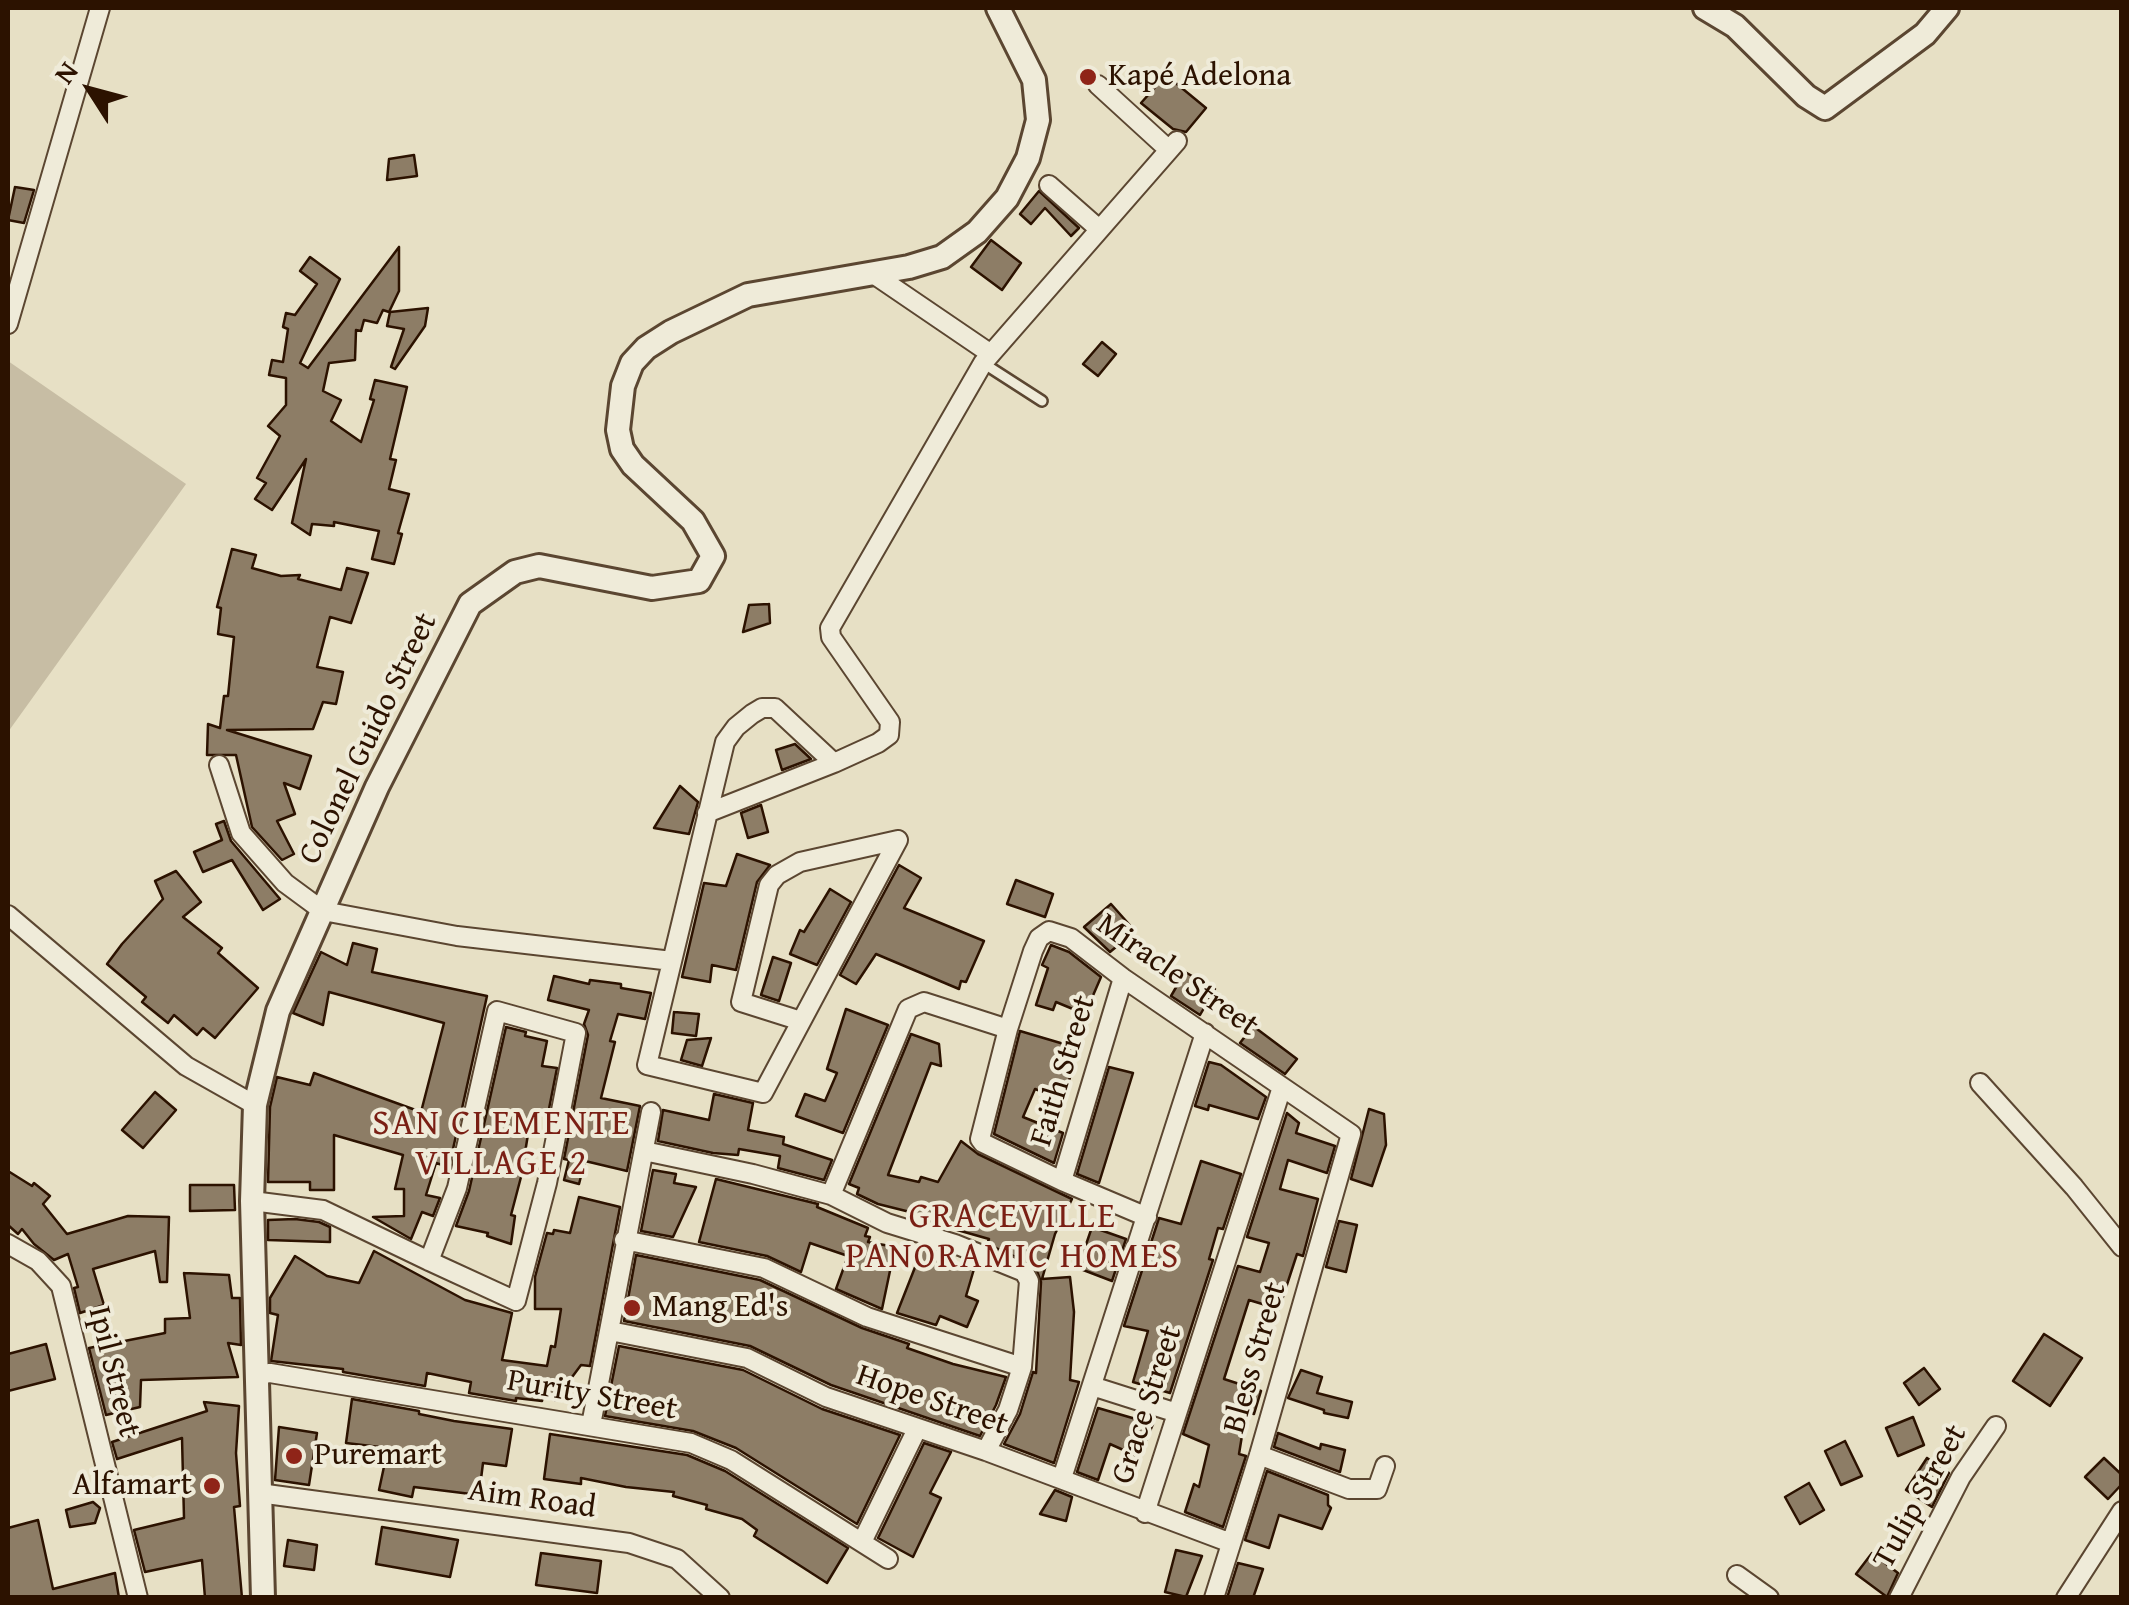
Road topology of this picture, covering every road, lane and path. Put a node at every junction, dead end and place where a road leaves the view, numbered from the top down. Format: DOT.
graph roads {
  1 [pos="100,8"];
  2 [pos="998,8"];
  3 [pos="1704,8"];
  4 [pos="1947,8"];
  5 [pos="1098,85"];
  6 [pos="1049,185"];
  7 [pos="1099,228"];
  8 [pos="872,273"];
  9 [pos="8,324"];
  10 [pos="987,358"];
  11 [pos="1042,401"];
  12 [pos="834,763"];
  13 [pos="220,764"];
  14 [pos="707,813"];
  15 [pos="323,911"];
  16 [pos="8,915"];
  17 [pos="672,961"];
  18 [pos="1124,978"];
  19 [pos="801,1020"];
  20 [pos="1008,1029"];
  21 [pos="1205,1033"];
  22 [pos="1980,1082"];
  23 [pos="1282,1087"];
  24 [pos="255,1105"];
  25 [pos="652,1112"];
  26 [pos="1351,1134"];
  27 [pos="644,1151"];
  28 [pos="1062,1181"];
  29 [pos="830,1195"];
  30 [pos="252,1201"];
  31 [pos="1147,1217"];
  32 [pos="624,1240"];
  33 [pos="8,1244"];
  34 [pos="2122,1247"];
  35 [pos="429,1261"];
  36 [pos="610,1331"];
  37 [pos="1022,1367"];
  38 [pos="257,1376"];
  39 [pos="1092,1386"];
  40 [pos="1177,1413"];
  41 [pos="591,1425"];
  42 [pos="1996,1426"];
  43 [pos="918,1429"];
  44 [pos="986,1451"];
  45 [pos="1260,1455"];
  46 [pos="1385,1466"];
  47 [pos="1062,1478"];
  48 [pos="260,1494"];
  49 [pos="2122,1511"];
  50 [pos="1145,1513"];
  51 [pos="862,1542"];
  52 [pos="1231,1543"];
  53 [pos="888,1559"];
  54 [pos="1737,1575"];
  55 [pos="138,1598"];
  56 [pos="263,1598"];
  57 [pos="720,1598"];
  58 [pos="1214,1598"];
  59 [pos="1769,1598"];
  60 [pos="1899,1598"];
  61 [pos="2066,1598"];
  1 -- 9 [label="street"];
  2 -- 8 [label="street, Colonel Guido Street"];
  3 -- 4 [label="street"];
  5 -- 7 [label="street"];
  6 -- 7 [label="street"];
  7 -- 10 [label="street"];
  8 -- 10 [label="street"];
  8 -- 15 [label="street, Colonel Guido Street"];
  10 -- 11 [label="lane"];
  10 -- 12 [label="street"];
  12 -- 14 [label="street"];
  12 -- 14 [label="street"];
  13 -- 15 [label="street"];
  14 -- 17 [label="street"];
  15 -- 17 [label="street"];
  15 -- 24 [label="street, Colonel Guido Street"];
  16 -- 24 [label="street"];
  17 -- 19 [label="street"];
  18 -- 20 [label="street, Miracle Street"];
  18 -- 21 [label="street, Miracle Street"];
  18 -- 28 [label="street, Faith Street"];
  19 -- 19 [label="street"];
  20 -- 28 [label="street, Miracle Street"];
  20 -- 29 [label="street"];
  21 -- 23 [label="street, Miracle Street"];
  21 -- 31 [label="street"];
  22 -- 34 [label="street"];
  23 -- 26 [label="street, Miracle Street"];
  23 -- 40 [label="street, Grace Street"];
  24 -- 30 [label="street, Colonel Guido Street"];
  25 -- 27 [label="street"];
  26 -- 45 [label="street, Bless Street"];
  27 -- 29 [label="street"];
  27 -- 32 [label="street"];
  28 -- 31 [label="street"];
  29 -- 37 [label="street"];
  30 -- 35 [label="street"];
  30 -- 38 [label="street, Colonel Guido Street"];
  31 -- 39 [label="street"];
  32 -- 36 [label="street"];
  32 -- 37 [label="street"];
  33 -- 55 [label="street, Ipil Street"];
  35 -- 35 [label="street"];
  36 -- 41 [label="street"];
  36 -- 43 [label="street, Hope Street"];
  37 -- 44 [label="street"];
  38 -- 41 [label="street, Purity Street"];
  38 -- 48 [label="street, Colonel Guido Street"];
  39 -- 40 [label="street"];
  39 -- 47 [label="street"];
  40 -- 50 [label="street, Grace Street"];
  41 -- 51 [label="street, Purity Street"];
  42 -- 60 [label="street, Tulip Street"];
  43 -- 44 [label="street, Hope Street"];
  43 -- 51 [label="street"];
  44 -- 47 [label="street, Hope Street"];
  45 -- 46 [label="street"];
  45 -- 52 [label="street, Bless Street"];
  47 -- 50 [label="street, Hope Street"];
  48 -- 56 [label="street, Colonel Guido Street"];
  48 -- 57 [label="street, Aim Road"];
  49 -- 61 [label="street"];
  50 -- 52 [label="street, Hope Street"];
  51 -- 53 [label="street, Purity Street"];
  52 -- 58 [label="street, Bless Street"];
  54 -- 59 [label="street"];
}
